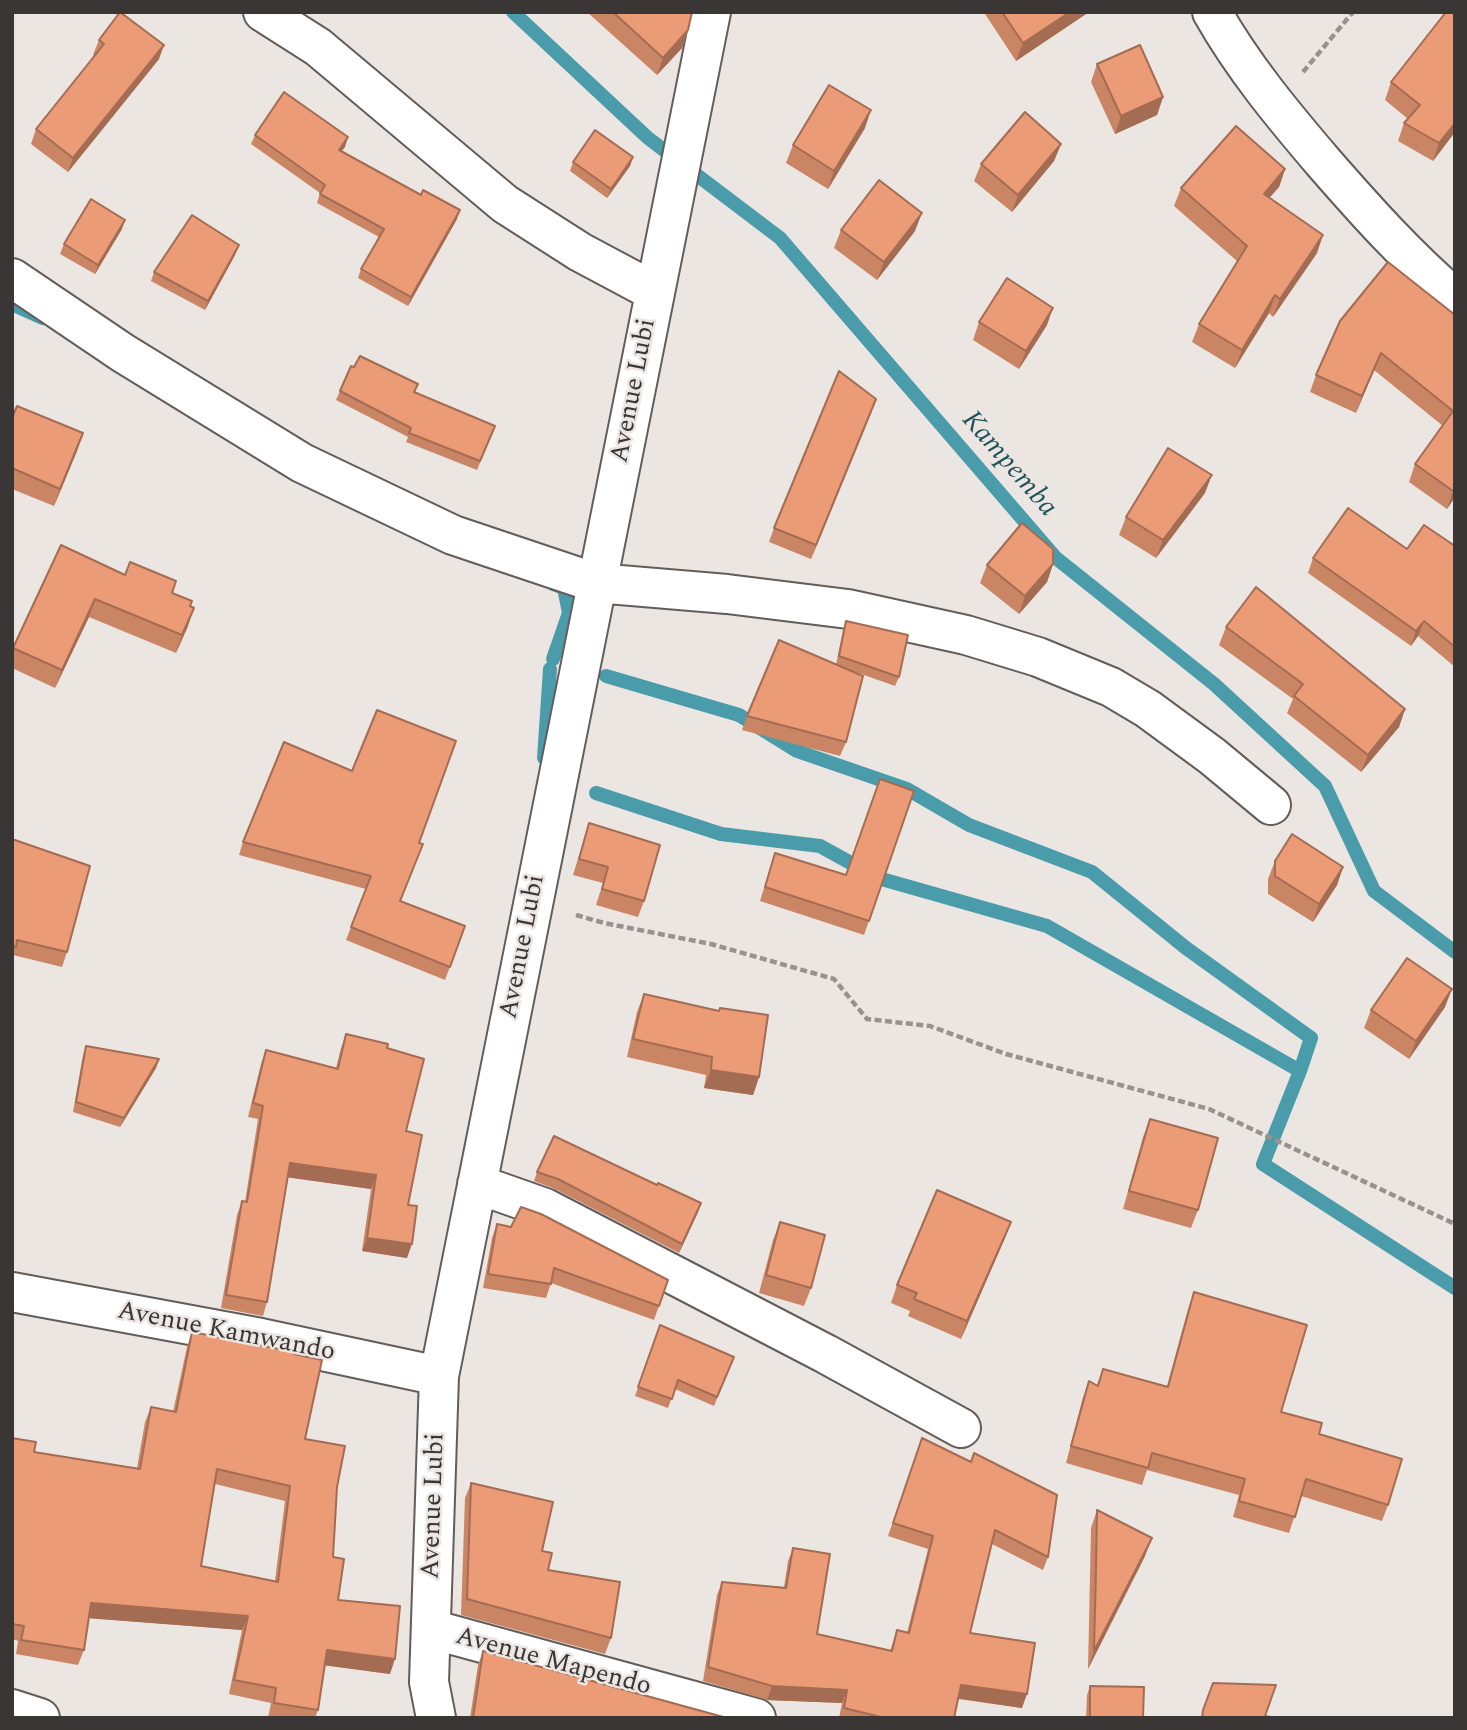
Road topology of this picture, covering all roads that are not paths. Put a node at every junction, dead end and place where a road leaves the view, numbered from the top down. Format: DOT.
graph roads {
  1 [pos="263,12"];
  2 [pos="711,12"];
  3 [pos="1212,12"];
  4 [pos="12,278"];
  5 [pos="655,292"];
  6 [pos="1455,298"];
  7 [pos="596,583"];
  8 [pos="1271,805"];
  9 [pos="477,1184"];
  10 [pos="12,1293"];
  11 [pos="439,1376"];
  12 [pos="961,1428"];
  13 [pos="431,1629"];
  14 [pos="12,1709"];
  15 [pos="40,1718"];
  16 [pos="436,1718"];
  17 [pos="756,1718"];
  1 -- 5 [label="street"];
  2 -- 5 [label="street, Avenue Lubi"];
  3 -- 6 [label="street"];
  4 -- 7 [label="street"];
  5 -- 7 [label="street, Avenue Lubi"];
  7 -- 8 [label="street"];
  7 -- 9 [label="street, Avenue Lubi"];
  9 -- 11 [label="street, Avenue Lubi"];
  9 -- 12 [label="street"];
  10 -- 11 [label="street, Avenue Kamwando"];
  11 -- 13 [label="street, Avenue Lubi"];
  13 -- 16 [label="street, Avenue Lubi"];
  13 -- 17 [label="street, Avenue Mapendo"];
  14 -- 15 [label="street"];
}
